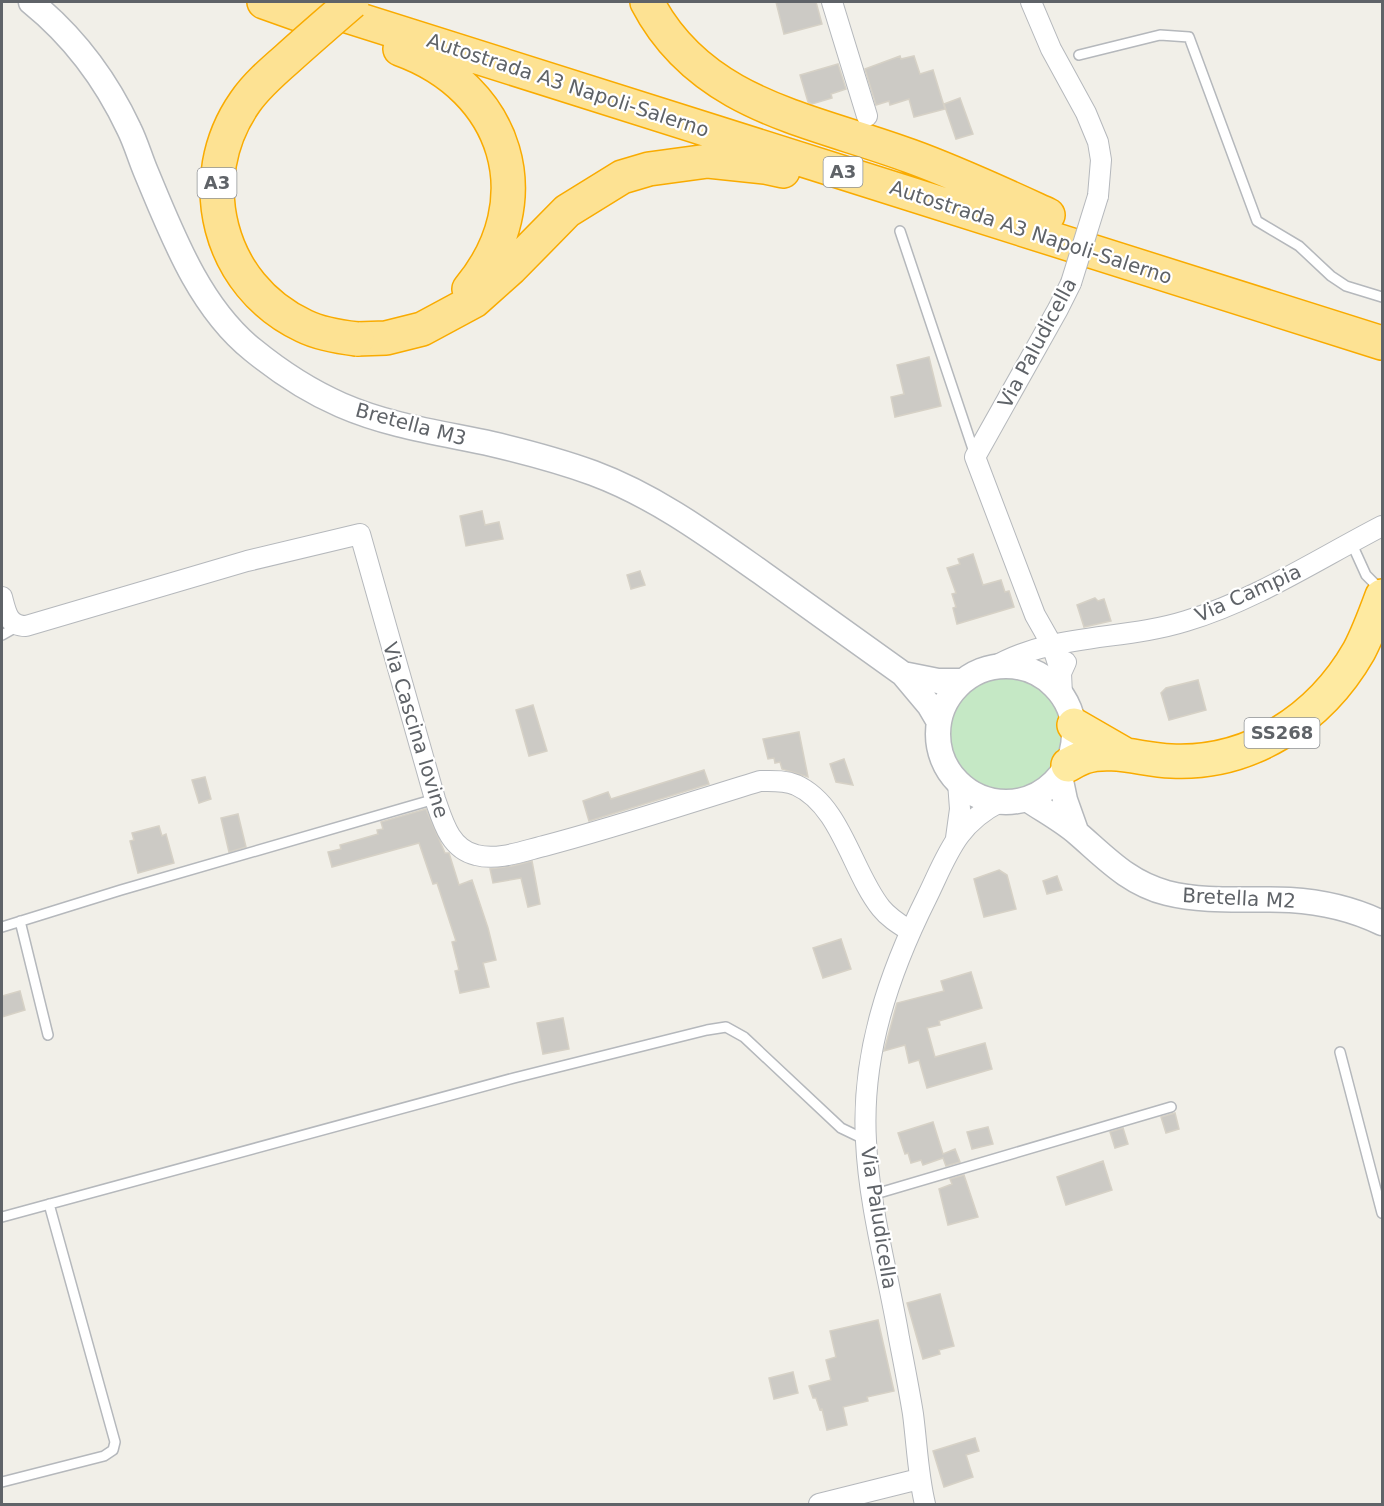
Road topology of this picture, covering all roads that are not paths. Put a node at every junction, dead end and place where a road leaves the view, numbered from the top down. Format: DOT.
graph roads {
  1 [pos="31,2"];
  2 [pos="264,2"];
  3 [pos="303,2"];
  4 [pos="352,2"];
  5 [pos="374,2"];
  6 [pos="832,2"];
  7 [pos="1031,2"];
  8 [pos="649,5"];
  9 [pos="1079,55"];
  10 [pos="867,116"];
  11 [pos="1044,225"];
  12 [pos="900,231"];
  13 [pos="1383,297"];
  14 [pos="446,315"];
  15 [pos="1383,321"];
  16 [pos="1383,343"];
  17 [pos="975,457"];
  18 [pos="1383,526"];
  19 [pos="1350,542"];
  20 [pos="1383,594"];
  21 [pos="2,597"];
  22 [pos="1035,615"];
  23 [pos="10,631"];
  24 [pos="1105,637"];
  25 [pos="1052,645"];
  26 [pos="1002,662"];
  27 [pos="903,674"];
  28 [pos="963,681"];
  29 [pos="1066,698"];
  30 [pos="939,722"];
  31 [pos="1127,756"];
  32 [pos="1064,770"];
  33 [pos="958,782"];
  34 [pos="435,799"];
  35 [pos="1027,799"];
  36 [pos="1000,802"];
  37 [pos="1076,831"];
  38 [pos="956,838"];
  39 [pos="20,921"];
  40 [pos="1383,923"];
  41 [pos="2,927"];
  42 [pos="910,931"];
  43 [pos="48,1035"];
  44 [pos="1340,1052"];
  45 [pos="1171,1107"];
  46 [pos="866,1140"];
  47 [pos="872,1195"];
  48 [pos="49,1204"];
  49 [pos="1383,1214"];
  50 [pos="2,1217"];
  51 [pos="919,1479"];
  52 [pos="2,1482"];
  53 [pos="819,1504"];
  54 [pos="925,1504"];
  1 -- 27 [label="street, Bretella M3"];
  2 -- 14 [label="highway, A3"];
  3 -- 11 [label="highway, Autostrada A3 Napoli-Salerno / A3"];
  4 -- 14 [label="highway, A3, bridge"];
  5 -- 11 [label="highway, Autostrada A3 Napoli-Salerno / A3"];
  6 -- 10 [label="street"];
  7 -- 17 [label="street, Via Paludicella, bridge"];
  8 -- 11 [label="highway, A3"];
  9 -- 13 [label="lane"];
  11 -- 14 [label="highway, A3"];
  11 -- 15 [label="highway, Autostrada A3 Napoli-Salerno / A3"];
  11 -- 16 [label="highway, Autostrada A3 Napoli-Salerno / A3"];
  12 -- 17 [label="lane"];
  17 -- 22 [label="street"];
  18 -- 19 [label="street, Via Campia"];
  19 -- 20 [label="lane"];
  19 -- 24 [label="street, Via Campia"];
  20 -- 31 [label="highway, SS268"];
  21 -- 23 [label="street"];
  22 -- 25 [label="street"];
  22 -- 26 [label="street"];
  23 -- 34 [label="street, Via Cascina Iovine"];
  24 -- 25 [label="street"];
  24 -- 29 [label="street"];
  25 -- 26 [label="street"];
  25 -- 29 [label="street"];
  26 -- 28 [label="street"];
  26 -- 29 [label="street"];
  27 -- 28 [label="street, Bretella M3"];
  27 -- 30 [label="street, Bretella M3"];
  28 -- 30 [label="street"];
  29 -- 31 [label="highway, SS268"];
  29 -- 32 [label="street"];
  30 -- 33 [label="street"];
  31 -- 32 [label="highway, SS268"];
  32 -- 35 [label="street"];
  32 -- 37 [label="street, Bretella M2"];
  33 -- 36 [label="street"];
  33 -- 38 [label="street, Via Paludicella"];
  34 -- 39 [label="lane"];
  34 -- 42 [label="street, Via Cascina Iovine"];
  35 -- 36 [label="street"];
  35 -- 37 [label="street, Bretella M2"];
  36 -- 38 [label="street, Via Paludicella"];
  37 -- 40 [label="street, Bretella M2"];
  38 -- 42 [label="street, Via Paludicella"];
  39 -- 41 [label="lane"];
  39 -- 43 [label="lane"];
  42 -- 46 [label="street, Via Paludicella"];
  44 -- 49 [label="lane"];
  45 -- 47 [label="lane"];
  46 -- 47 [label="street, Via Paludicella"];
  46 -- 48 [label="lane"];
  47 -- 51 [label="street, Via Paludicella"];
  48 -- 50 [label="lane"];
  48 -- 52 [label="lane"];
  51 -- 53 [label="street"];
  51 -- 54 [label="street, Via Paludicella"];
}
